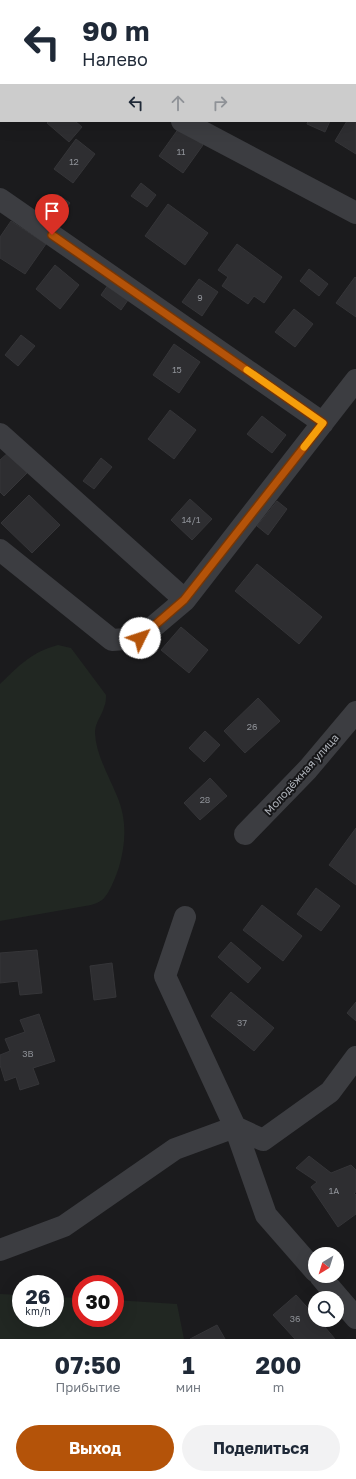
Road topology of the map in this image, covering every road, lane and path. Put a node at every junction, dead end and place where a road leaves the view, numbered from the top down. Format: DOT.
graph roads {
  1 [pos="184,122"];
  2 [pos="0,200"];
  3 [pos="356,212"];
  4 [pos="356,380"];
  5 [pos="323,423"];
  6 [pos="0,434"];
  7 [pos="0,550"];
  8 [pos="184,600"];
  9 [pos="356,712"];
  10 [pos="245,834"];
  11 [pos="185,917"];
  12 [pos="356,1057"];
  13 [pos="235,1127"];
  14 [pos="0,1250"];
  15 [pos="308,1263"];
  16 [pos="326,1283"];
  17 [pos="356,1318"];
  1 -- 3 [label="street"];
  2 -- 5 [label="street"];
  4 -- 5 [label="street"];
  5 -- 8 [label="street"];
  6 -- 8 [label="street"];
  7 -- 8 [label="street"];
  9 -- 10 [label="street, Молодёжная улица"];
  11 -- 13 [label="street"];
  12 -- 13 [label="street"];
  13 -- 14 [label="street"];
  13 -- 15 [label="street"];
  16 -- 17 [label="street"];
}
